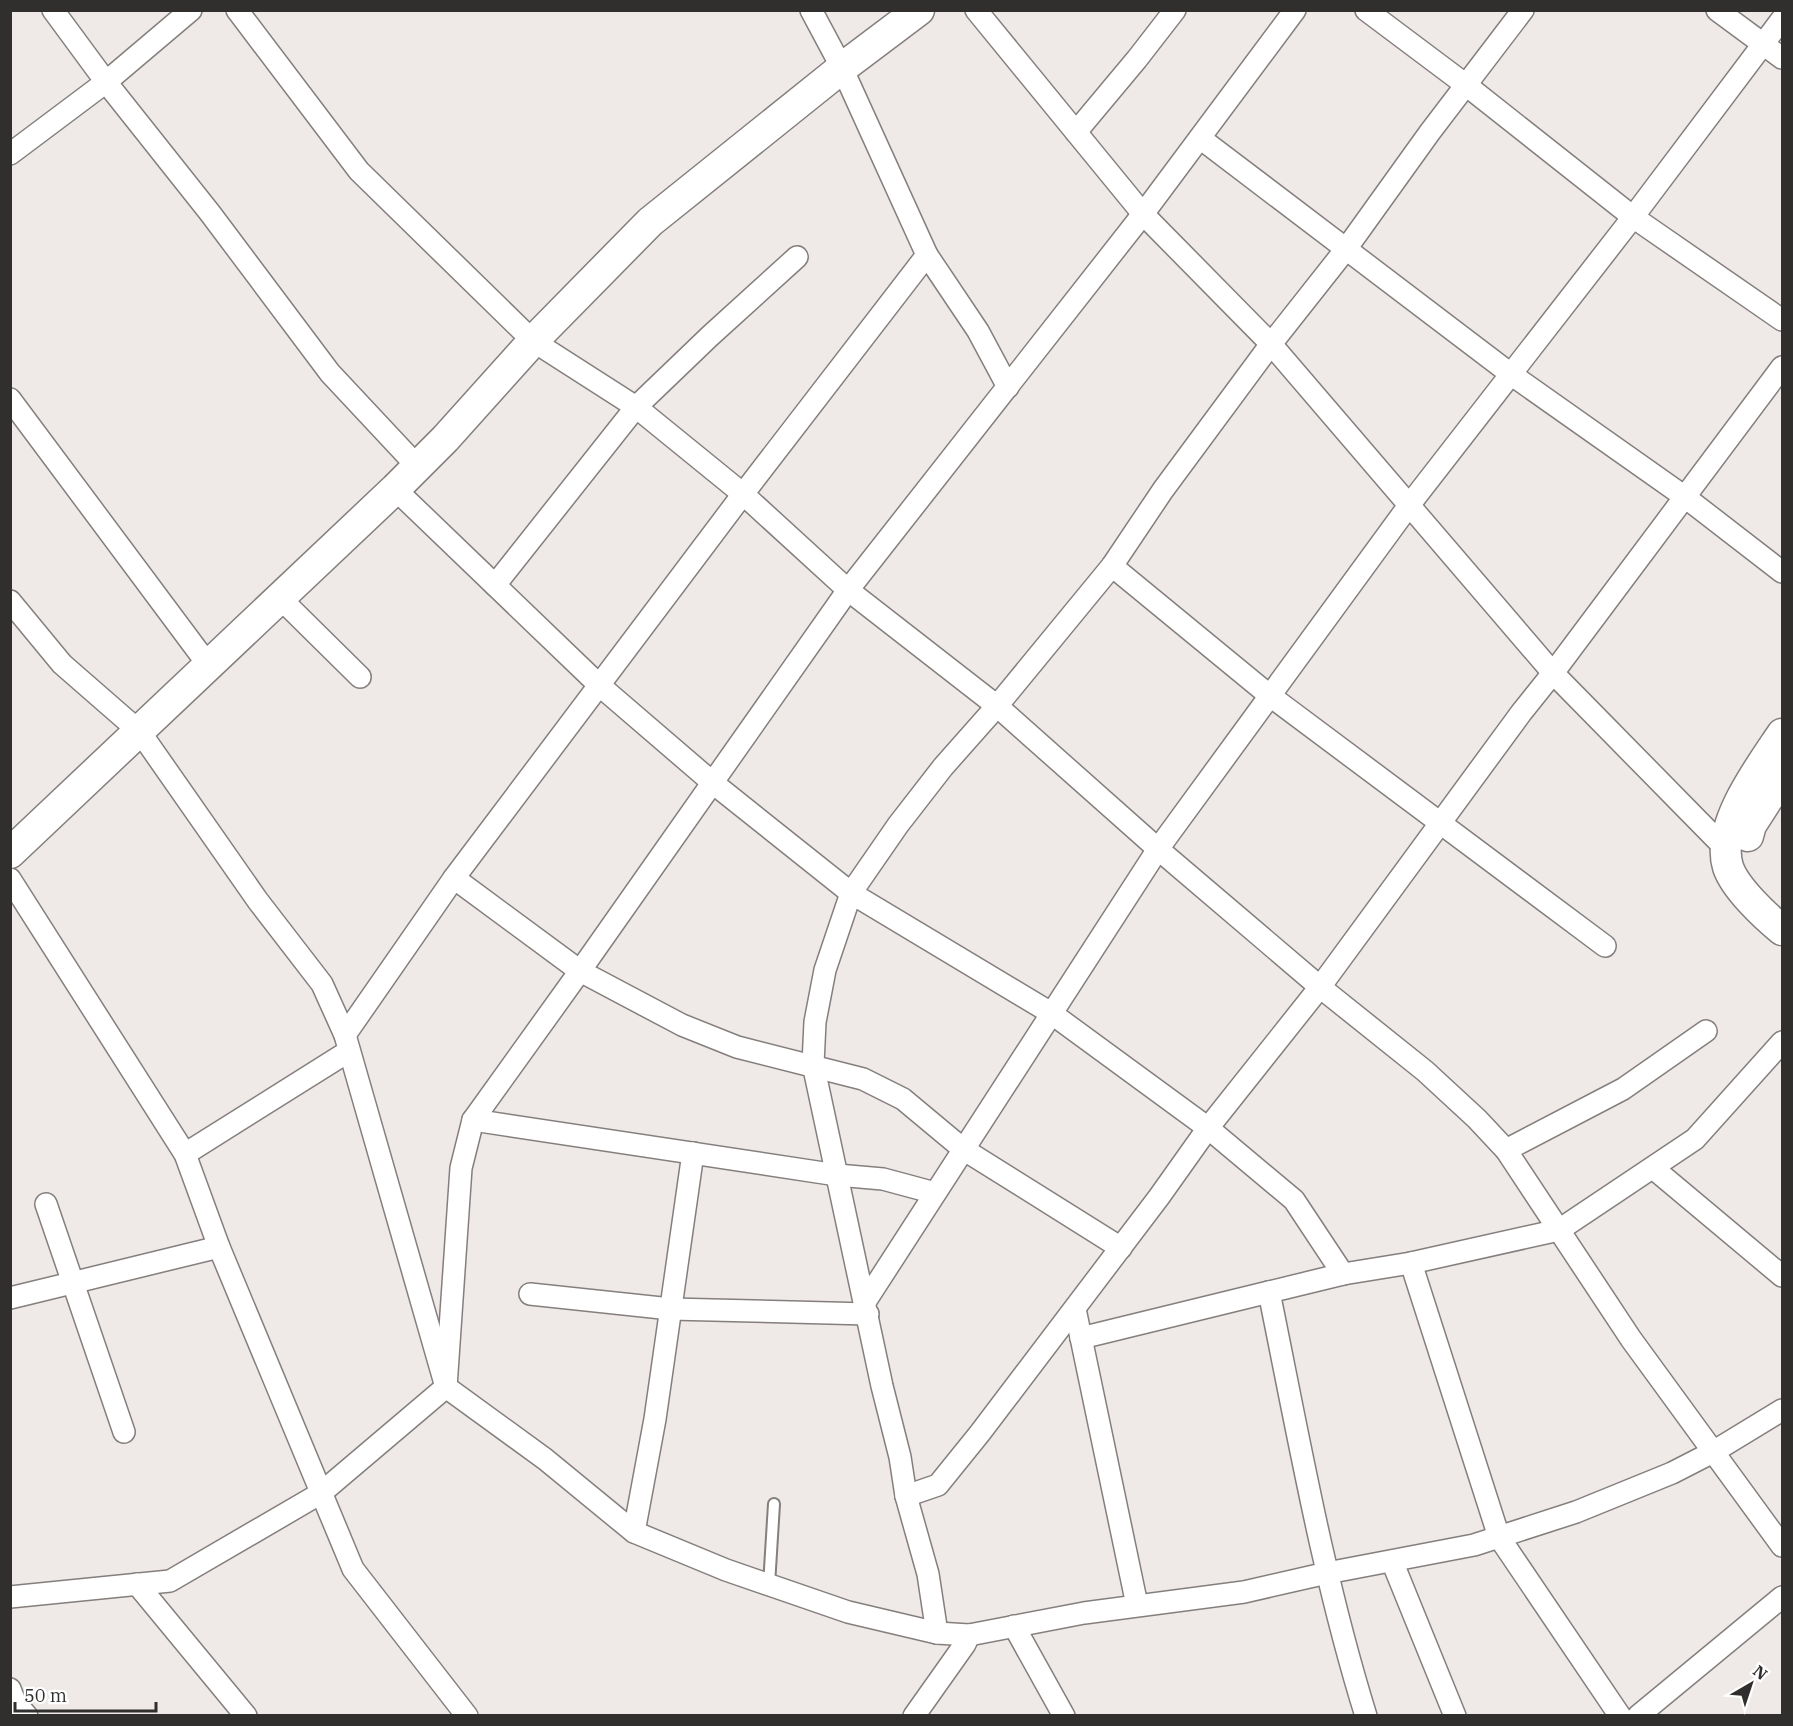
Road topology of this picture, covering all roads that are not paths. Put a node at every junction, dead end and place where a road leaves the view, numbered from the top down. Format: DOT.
graph roads {
  1 [pos="53,10"];
  2 [pos="191,10"];
  3 [pos="237,10"];
  4 [pos="811,10"];
  5 [pos="919,10"];
  6 [pos="976,10"];
  7 [pos="1174,10"];
  8 [pos="1295,10"];
  9 [pos="1366,10"];
  10 [pos="1523,10"];
  11 [pos="1717,10"];
  12 [pos="1782,19"];
  13 [pos="1763,45"];
  14 [pos="1782,58"];
  15 [pos="842,68"];
  16 [pos="105,82"];
  17 [pos="1466,86"];
  18 [pos="1076,132"];
  19 [pos="1200,138"];
  20 [pos="10,154"];
  21 [pos="1143,214"];
  22 [pos="1633,217"];
  23 [pos="1346,249"];
  24 [pos="927,255"];
  25 [pos="797,257"];
  26 [pos="1782,320"];
  27 [pos="533,341"];
  28 [pos="1271,344"];
  29 [pos="1782,367"];
  30 [pos="1512,375"];
  31 [pos="1008,387"];
  32 [pos="10,399"];
  33 [pos="636,408"];
  34 [pos="417,466"];
  35 [pos="395,489"];
  36 [pos="743,494"];
  37 [pos="1685,496"];
  38 [pos="1410,504"];
  39 [pos="1112,566"];
  40 [pos="1782,572"];
  41 [pos="495,585"];
  42 [pos="848,590"];
  43 [pos="280,598"];
  44 [pos="10,601"];
  45 [pos="209,666"];
  46 [pos="1553,673"];
  47 [pos="360,677"];
  48 [pos="599,685"];
  49 [pos="1269,695"];
  50 [pos="997,706"];
  51 [pos="140,732"];
  52 [pos="1782,734"];
  53 [pos="1782,777"];
  54 [pos="713,783"];
  55 [pos="1439,823"];
  56 [pos="13,846"];
  57 [pos="1725,848"];
  58 [pos="1158,849"];
  59 [pos="454,878"];
  60 [pos="10,879"];
  61 [pos="851,893"];
  62 [pos="1782,906"];
  63 [pos="1782,930"];
  64 [pos="1605,946"];
  65 [pos="580,971"];
  66 [pos="1320,987"];
  67 [pos="1051,1013"];
  68 [pos="1706,1031"];
  69 [pos="1782,1042"];
  70 [pos="347,1043"];
  71 [pos="813,1065"];
  72 [pos="473,1120"];
  73 [pos="1208,1128"];
  74 [pos="963,1149"];
  75 [pos="1506,1150"];
  76 [pos="693,1153"];
  77 [pos="185,1154"];
  78 [pos="1653,1168"];
  79 [pos="837,1175"];
  80 [pos="935,1192"];
  81 [pos="46,1204"];
  82 [pos="1559,1230"];
  83 [pos="219,1247"];
  84 [pos="1120,1248"];
  85 [pos="1411,1263"];
  86 [pos="1343,1274"];
  87 [pos="1782,1276"];
  88 [pos="74,1282"];
  89 [pos="1269,1292"];
  90 [pos="530,1294"];
  91 [pos="10,1298"];
  92 [pos="866,1308"];
  93 [pos="671,1309"];
  94 [pos="1075,1309"];
  95 [pos="1081,1338"];
  96 [pos="446,1387"];
  97 [pos="1782,1410"];
  98 [pos="124,1432"];
  99 [pos="1713,1452"];
  100 [pos="321,1492"];
  101 [pos="906,1496"];
  102 [pos="774,1504"];
  103 [pos="634,1532"];
  104 [pos="1499,1538"];
  105 [pos="1782,1546"];
  106 [pos="1392,1561"];
  107 [pos="1327,1573"];
  108 [pos="137,1584"];
  109 [pos="769,1585"];
  110 [pos="1782,1597"];
  111 [pos="10,1598"];
  112 [pos="1137,1605"];
  113 [pos="1014,1626"];
  114 [pos="937,1633"];
  115 [pos="969,1635"];
  116 [pos="10,1689"];
  117 [pos="27,1716"];
  118 [pos="246,1716"];
  119 [pos="467,1716"];
  120 [pos="914,1716"];
  121 [pos="1064,1716"];
  122 [pos="1366,1716"];
  123 [pos="1455,1716"];
  124 [pos="1620,1716"];
  125 [pos="1638,1716"];
  1 -- 16 [label="street"];
  2 -- 16 [label="street"];
  3 -- 27 [label="street"];
  4 -- 15 [label="street"];
  5 -- 15 [label="street"];
  6 -- 18 [label="street"];
  7 -- 18 [label="street"];
  8 -- 19 [label="street"];
  9 -- 17 [label="street"];
  10 -- 17 [label="street"];
  11 -- 13 [label="street"];
  12 -- 13 [label="street"];
  13 -- 14 [label="street"];
  13 -- 22 [label="street"];
  15 -- 24 [label="street"];
  15 -- 27 [label="street"];
  16 -- 20 [label="street"];
  16 -- 34 [label="street"];
  17 -- 22 [label="street"];
  17 -- 23 [label="street"];
  18 -- 21 [label="street"];
  19 -- 21 [label="street"];
  19 -- 23 [label="street"];
  21 -- 28 [label="street"];
  21 -- 31 [label="street"];
  22 -- 26 [label="street"];
  22 -- 30 [label="street"];
  23 -- 28 [label="street"];
  23 -- 30 [label="street"];
  24 -- 31 [label="street"];
  24 -- 36 [label="street"];
  25 -- 33 [label="street"];
  27 -- 33 [label="street"];
  27 -- 34 [label="street"];
  28 -- 38 [label="street"];
  28 -- 39 [label="street"];
  29 -- 37 [label="street"];
  30 -- 37 [label="street"];
  30 -- 38 [label="street"];
  31 -- 42 [label="street"];
  32 -- 45 [label="street"];
  33 -- 36 [label="street"];
  33 -- 41 [label="street"];
  34 -- 35 [label="street"];
  35 -- 41 [label="street"];
  35 -- 43 [label="street"];
  36 -- 42 [label="street"];
  36 -- 48 [label="street"];
  37 -- 40 [label="street"];
  37 -- 46 [label="street"];
  38 -- 46 [label="street"];
  38 -- 49 [label="street"];
  39 -- 49 [label="street"];
  39 -- 50 [label="street"];
  41 -- 48 [label="street"];
  42 -- 50 [label="street"];
  42 -- 54 [label="street"];
  43 -- 45 [label="street"];
  43 -- 47 [label="street"];
  44 -- 51 [label="street"];
  45 -- 51 [label="street"];
  46 -- 55 [label="street"];
  46 -- 57 [label="street"];
  48 -- 54 [label="street"];
  48 -- 59 [label="street"];
  49 -- 55 [label="street"];
  49 -- 58 [label="street"];
  50 -- 58 [label="street"];
  50 -- 61 [label="street"];
  51 -- 56 [label="street"];
  51 -- 70 [label="street"];
  52 -- 57 [label="street"];
  53 -- 62 [label="street"];
  54 -- 61 [label="street"];
  54 -- 65 [label="street"];
  55 -- 64 [label="street"];
  55 -- 66 [label="street"];
  57 -- 63 [label="street"];
  58 -- 66 [label="street"];
  58 -- 67 [label="street"];
  59 -- 65 [label="street"];
  59 -- 70 [label="street"];
  60 -- 77 [label="street"];
  61 -- 67 [label="street"];
  61 -- 71 [label="street"];
  65 -- 71 [label="street"];
  65 -- 72 [label="street"];
  66 -- 73 [label="street"];
  66 -- 75 [label="street"];
  67 -- 73 [label="street"];
  67 -- 74 [label="street"];
  68 -- 75 [label="street"];
  69 -- 78 [label="street"];
  70 -- 77 [label="street"];
  70 -- 96 [label="street"];
  71 -- 74 [label="street"];
  71 -- 79 [label="street"];
  72 -- 76 [label="street"];
  72 -- 96 [label="street"];
  73 -- 84 [label="street"];
  73 -- 86 [label="street"];
  74 -- 80 [label="street"];
  74 -- 84 [label="street"];
  75 -- 82 [label="street"];
  76 -- 79 [label="street"];
  76 -- 93 [label="street"];
  77 -- 83 [label="street"];
  78 -- 82 [label="street"];
  78 -- 87 [label="street"];
  79 -- 80 [label="street"];
  79 -- 92 [label="street"];
  80 -- 92 [label="street"];
  81 -- 88 [label="street"];
  82 -- 85 [label="street"];
  82 -- 99 [label="street"];
  83 -- 88 [label="street"];
  83 -- 100 [label="street"];
  84 -- 94 [label="street"];
  85 -- 86 [label="street"];
  85 -- 104 [label="street"];
  86 -- 89 [label="street"];
  88 -- 91 [label="street"];
  88 -- 98 [label="street"];
  89 -- 95 [label="street"];
  89 -- 107 [label="street"];
  90 -- 93 [label="street"];
  92 -- 93 [label="street"];
  92 -- 101 [label="street"];
  93 -- 103 [label="street"];
  94 -- 95 [label="street"];
  94 -- 101 [label="street"];
  95 -- 112 [label="street"];
  96 -- 100 [label="street"];
  96 -- 103 [label="street"];
  97 -- 99 [label="street"];
  99 -- 104 [label="street"];
  99 -- 105 [label="street"];
  100 -- 108 [label="street"];
  100 -- 119 [label="street"];
  101 -- 114 [label="street"];
  102 -- 109 [label="lane"];
  103 -- 109 [label="street"];
  104 -- 106 [label="street"];
  104 -- 124 [label="street"];
  106 -- 107 [label="street"];
  106 -- 123 [label="street"];
  107 -- 112 [label="street"];
  107 -- 122 [label="street"];
  108 -- 111 [label="street"];
  108 -- 118 [label="street"];
  109 -- 114 [label="street"];
  110 -- 125 [label="street"];
  112 -- 113 [label="street"];
  113 -- 115 [label="street"];
  113 -- 121 [label="street"];
  114 -- 115 [label="street"];
  115 -- 120 [label="street"];
  116 -- 117 [label="street"];
}
